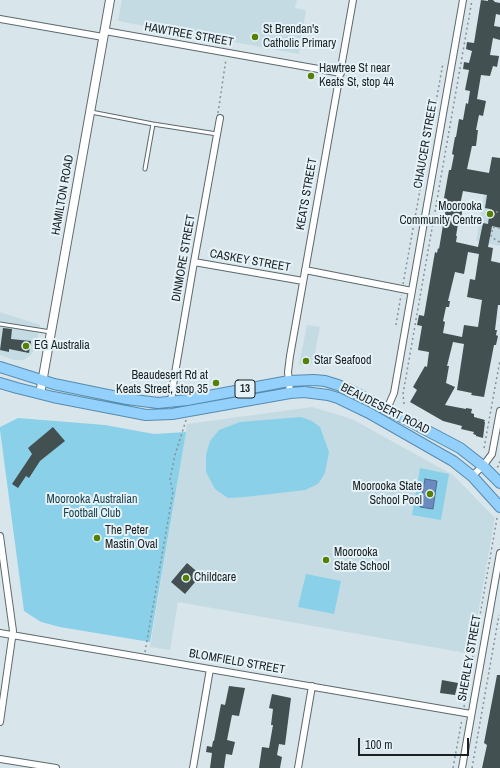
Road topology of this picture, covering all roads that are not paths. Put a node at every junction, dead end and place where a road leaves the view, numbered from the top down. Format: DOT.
graph roads {
  1 [pos="110,0"];
  2 [pos="354,0"];
  3 [pos="463,0"];
  4 [pos="0,19"];
  5 [pos="104,34"];
  6 [pos="341,73"];
  7 [pos="90,112"];
  8 [pos="220,118"];
  9 [pos="153,124"];
  10 [pos="217,134"];
  11 [pos="145,169"];
  12 [pos="194,262"];
  13 [pos="305,270"];
  14 [pos="303,281"];
  15 [pos="412,291"];
  16 [pos="0,324"];
  17 [pos="51,332"];
  18 [pos="0,367"];
  19 [pos="42,381"];
  20 [pos="289,381"];
  21 [pos="0,382"];
  22 [pos="290,393"];
  23 [pos="40,394"];
  24 [pos="171,402"];
  25 [pos="387,409"];
  26 [pos="500,412"];
  27 [pos="483,466"];
  28 [pos="472,476"];
  29 [pos="500,483"];
  30 [pos="500,507"];
  31 [pos="0,536"];
  32 [pos="500,553"];
  33 [pos="0,633"];
  34 [pos="13,636"];
  35 [pos="210,669"];
  36 [pos="312,686"];
  37 [pos="471,714"];
  38 [pos="0,722"];
  39 [pos="0,759"];
  40 [pos="56,768"];
  41 [pos="193,768"];
  42 [pos="298,768"];
  43 [pos="462,768"];
  1 -- 5 [label="street, HAMILTON ROAD"];
  2 -- 6 [label="street, KEATS STREET"];
  3 -- 15 [label="street, CHAUCER STREET"];
  4 -- 5 [label="street, HAWTREE STREET"];
  5 -- 6 [label="street, HAWTREE STREET"];
  5 -- 7 [label="street, HAMILTON ROAD"];
  6 -- 13 [label="street, KEATS STREET"];
  7 -- 9 [label="lane"];
  7 -- 17 [label="street, HAMILTON ROAD"];
  8 -- 10 [label="street, DINMORE STREET"];
  9 -- 10 [label="lane"];
  9 -- 11 [label="lane"];
  10 -- 12 [label="street, DINMORE STREET"];
  12 -- 14 [label="street, CASKEY STREET"];
  12 -- 24 [label="street, DINMORE STREET"];
  13 -- 14 [label="street, KEATS STREET"];
  13 -- 15 [label="street, CASKEY STREET"];
  14 -- 20 [label="street, KEATS STREET"];
  15 -- 25 [label="street, CHAUCER STREET"];
  16 -- 17 [label="lane"];
  17 -- 19 [label="street, HAMILTON ROAD"];
  18 -- 19 [label="highway, BEAUDESERT ROAD / 13"];
  19 -- 23 [label="street, HAMILTON ROAD"];
  19 -- 24 [label="highway, BEAUDESERT ROAD / 13"];
  20 -- 22 [label="street, KEATS STREET"];
  20 -- 24 [label="highway, BEAUDESERT ROAD / 13"];
  20 -- 25 [label="highway, BEAUDESERT ROAD / 13"];
  21 -- 23 [label="highway, BEAUDESERT ROAD / 13"];
  22 -- 23 [label="highway, BEAUDESERT ROAD / 13"];
  22 -- 28 [label="highway, BEAUDESERT ROAD / 13"];
  25 -- 27 [label="highway, BEAUDESERT ROAD / 13"];
  26 -- 27 [label="street"];
  27 -- 28 [label="street"];
  27 -- 29 [label="highway, BEAUDESERT ROAD / 13"];
  28 -- 30 [label="highway, BEAUDESERT ROAD / 13"];
  31 -- 34 [label="street"];
  32 -- 37 [label="street, SHERLEY STREET"];
  33 -- 34 [label="street, BLOMFIELD STREET"];
  34 -- 35 [label="street, BLOMFIELD STREET"];
  34 -- 38 [label="street"];
  35 -- 36 [label="street, BLOMFIELD STREET"];
  35 -- 41 [label="street"];
  36 -- 37 [label="street, BLOMFIELD STREET"];
  36 -- 42 [label="street"];
  37 -- 43 [label="street, SHERLEY STREET"];
  39 -- 40 [label="street"];
}
